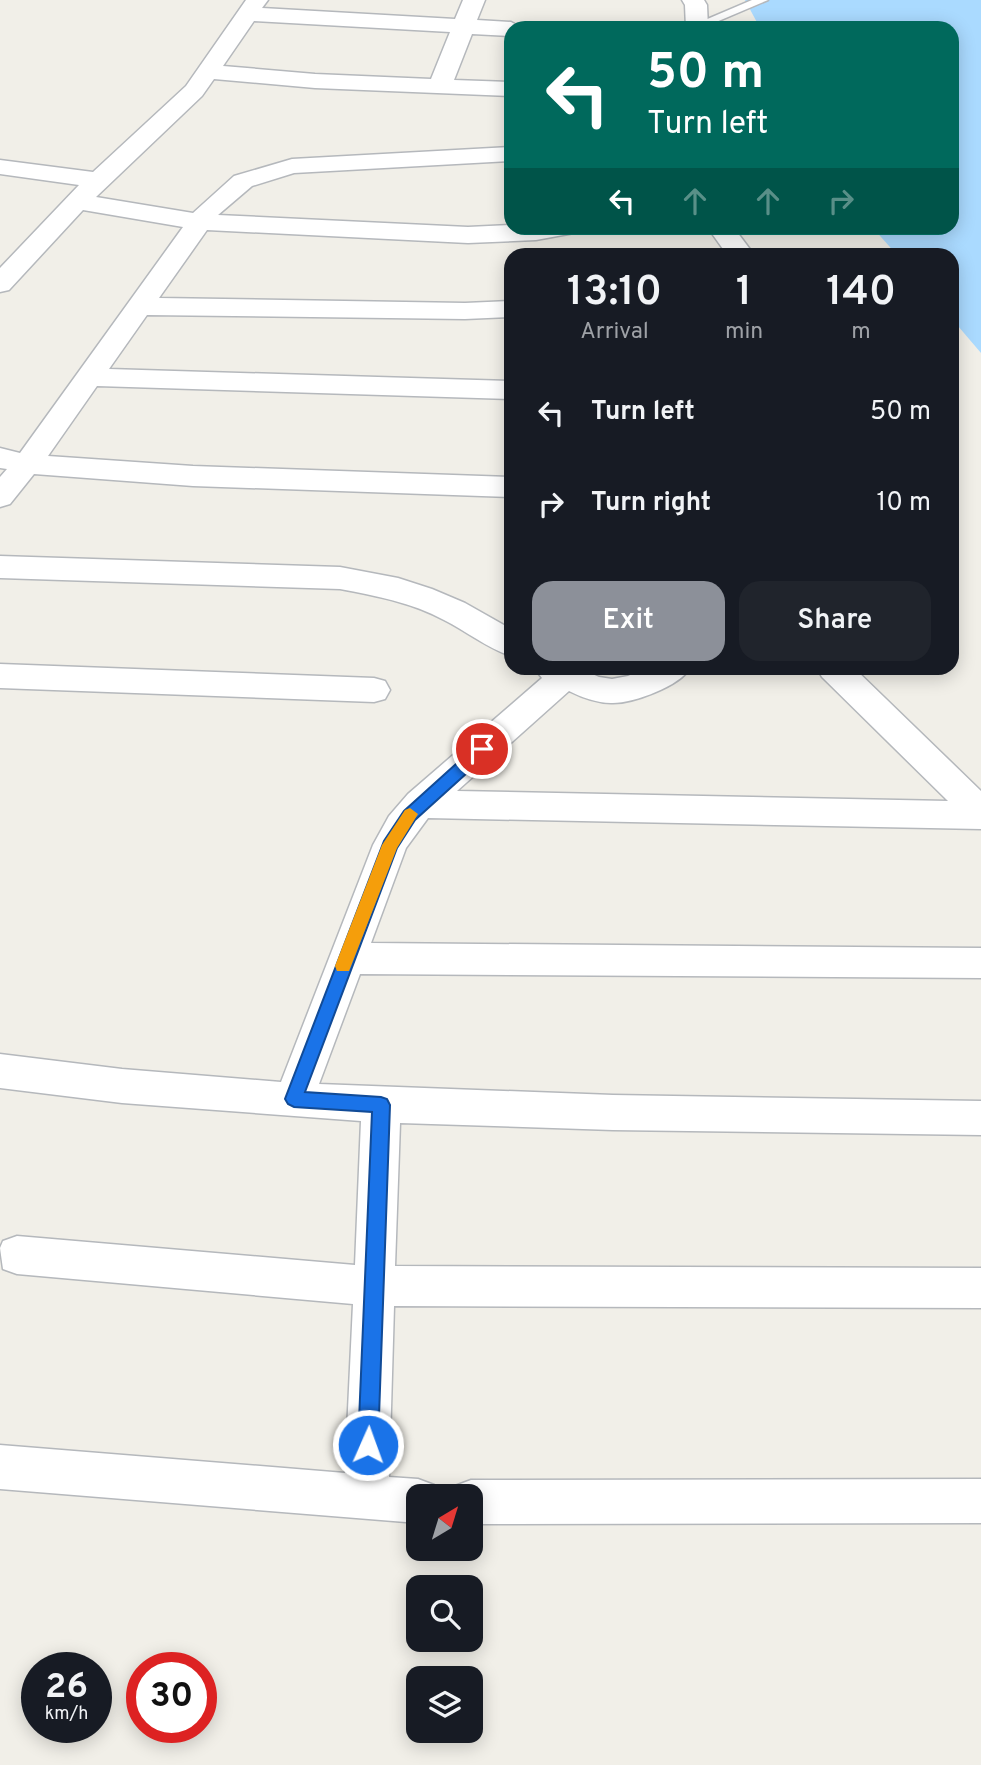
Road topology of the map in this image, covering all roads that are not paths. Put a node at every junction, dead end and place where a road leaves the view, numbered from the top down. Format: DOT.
graph roads {
  1 [pos="474,0"];
  2 [pos="692,0"];
  3 [pos="762,0"];
  4 [pos="252,7"];
  5 [pos="697,21"];
  6 [pos="711,21"];
  7 [pos="464,26"];
  8 [pos="504,29"];
  9 [pos="210,72"];
  10 [pos="440,86"];
  11 [pos="504,89"];
  12 [pos="504,154"];
  13 [pos="0,167"];
  14 [pos="98,180"];
  15 [pos="77,201"];
  16 [pos="199,222"];
  17 [pos="504,233"];
  18 [pos="0,284"];
  19 [pos="139,306"];
  20 [pos="504,309"];
  21 [pos="89,376"];
  22 [pos="504,390"];
  23 [pos="14,461"];
  24 [pos="504,487"];
  25 [pos="0,497"];
  26 [pos="0,567"];
  27 [pos="504,640"];
  28 [pos="554,675"];
  29 [pos="563,675"];
  30 [pos="660,675"];
  31 [pos="841,675"];
  32 [pos="0,676"];
  33 [pos="374,690"];
  34 [pos="420,804"];
  35 [pos="981,813"];
  36 [pos="346,958"];
  37 [pos="981,963"];
  38 [pos="0,1071"];
  39 [pos="294,1099"];
  40 [pos="381,1105"];
  41 [pos="981,1118"];
  42 [pos="17,1255"];
  43 [pos="374,1286"];
  44 [pos="981,1288"];
  45 [pos="0,1467"];
  46 [pos="366,1498"];
  47 [pos="406,1500"];
  48 [pos="981,1501"];
  49 [pos="483,1502"];
  1 -- 7 [label="street"];
  2 -- 5 [label="street"];
  3 -- 6 [label="lane"];
  4 -- 7 [label="street"];
  4 -- 9 [label="street"];
  7 -- 8 [label="street"];
  7 -- 10 [label="street"];
  9 -- 10 [label="street"];
  9 -- 14 [label="street"];
  10 -- 11 [label="street"];
  12 -- 16 [label="street"];
  13 -- 14 [label="street"];
  14 -- 15 [label="street"];
  15 -- 16 [label="street"];
  15 -- 18 [label="street"];
  16 -- 17 [label="street"];
  16 -- 19 [label="street"];
  19 -- 20 [label="street"];
  19 -- 21 [label="street"];
  21 -- 22 [label="street"];
  21 -- 23 [label="street"];
  23 -- 24 [label="street"];
  23 -- 25 [label="street"];
  26 -- 27 [label="street"];
  28 -- 34 [label="street"];
  29 -- 30 [label="street"];
  31 -- 35 [label="street"];
  32 -- 33 [label="street"];
  34 -- 35 [label="street"];
  34 -- 36 [label="street"];
  36 -- 37 [label="street"];
  36 -- 39 [label="street"];
  38 -- 39 [label="street"];
  39 -- 40 [label="street"];
  40 -- 41 [label="street"];
  40 -- 43 [label="street"];
  42 -- 43 [label="street"];
  43 -- 44 [label="street"];
  43 -- 46 [label="street"];
  45 -- 46 [label="street"];
  46 -- 47 [label="street"];
  48 -- 49 [label="street"];
}
